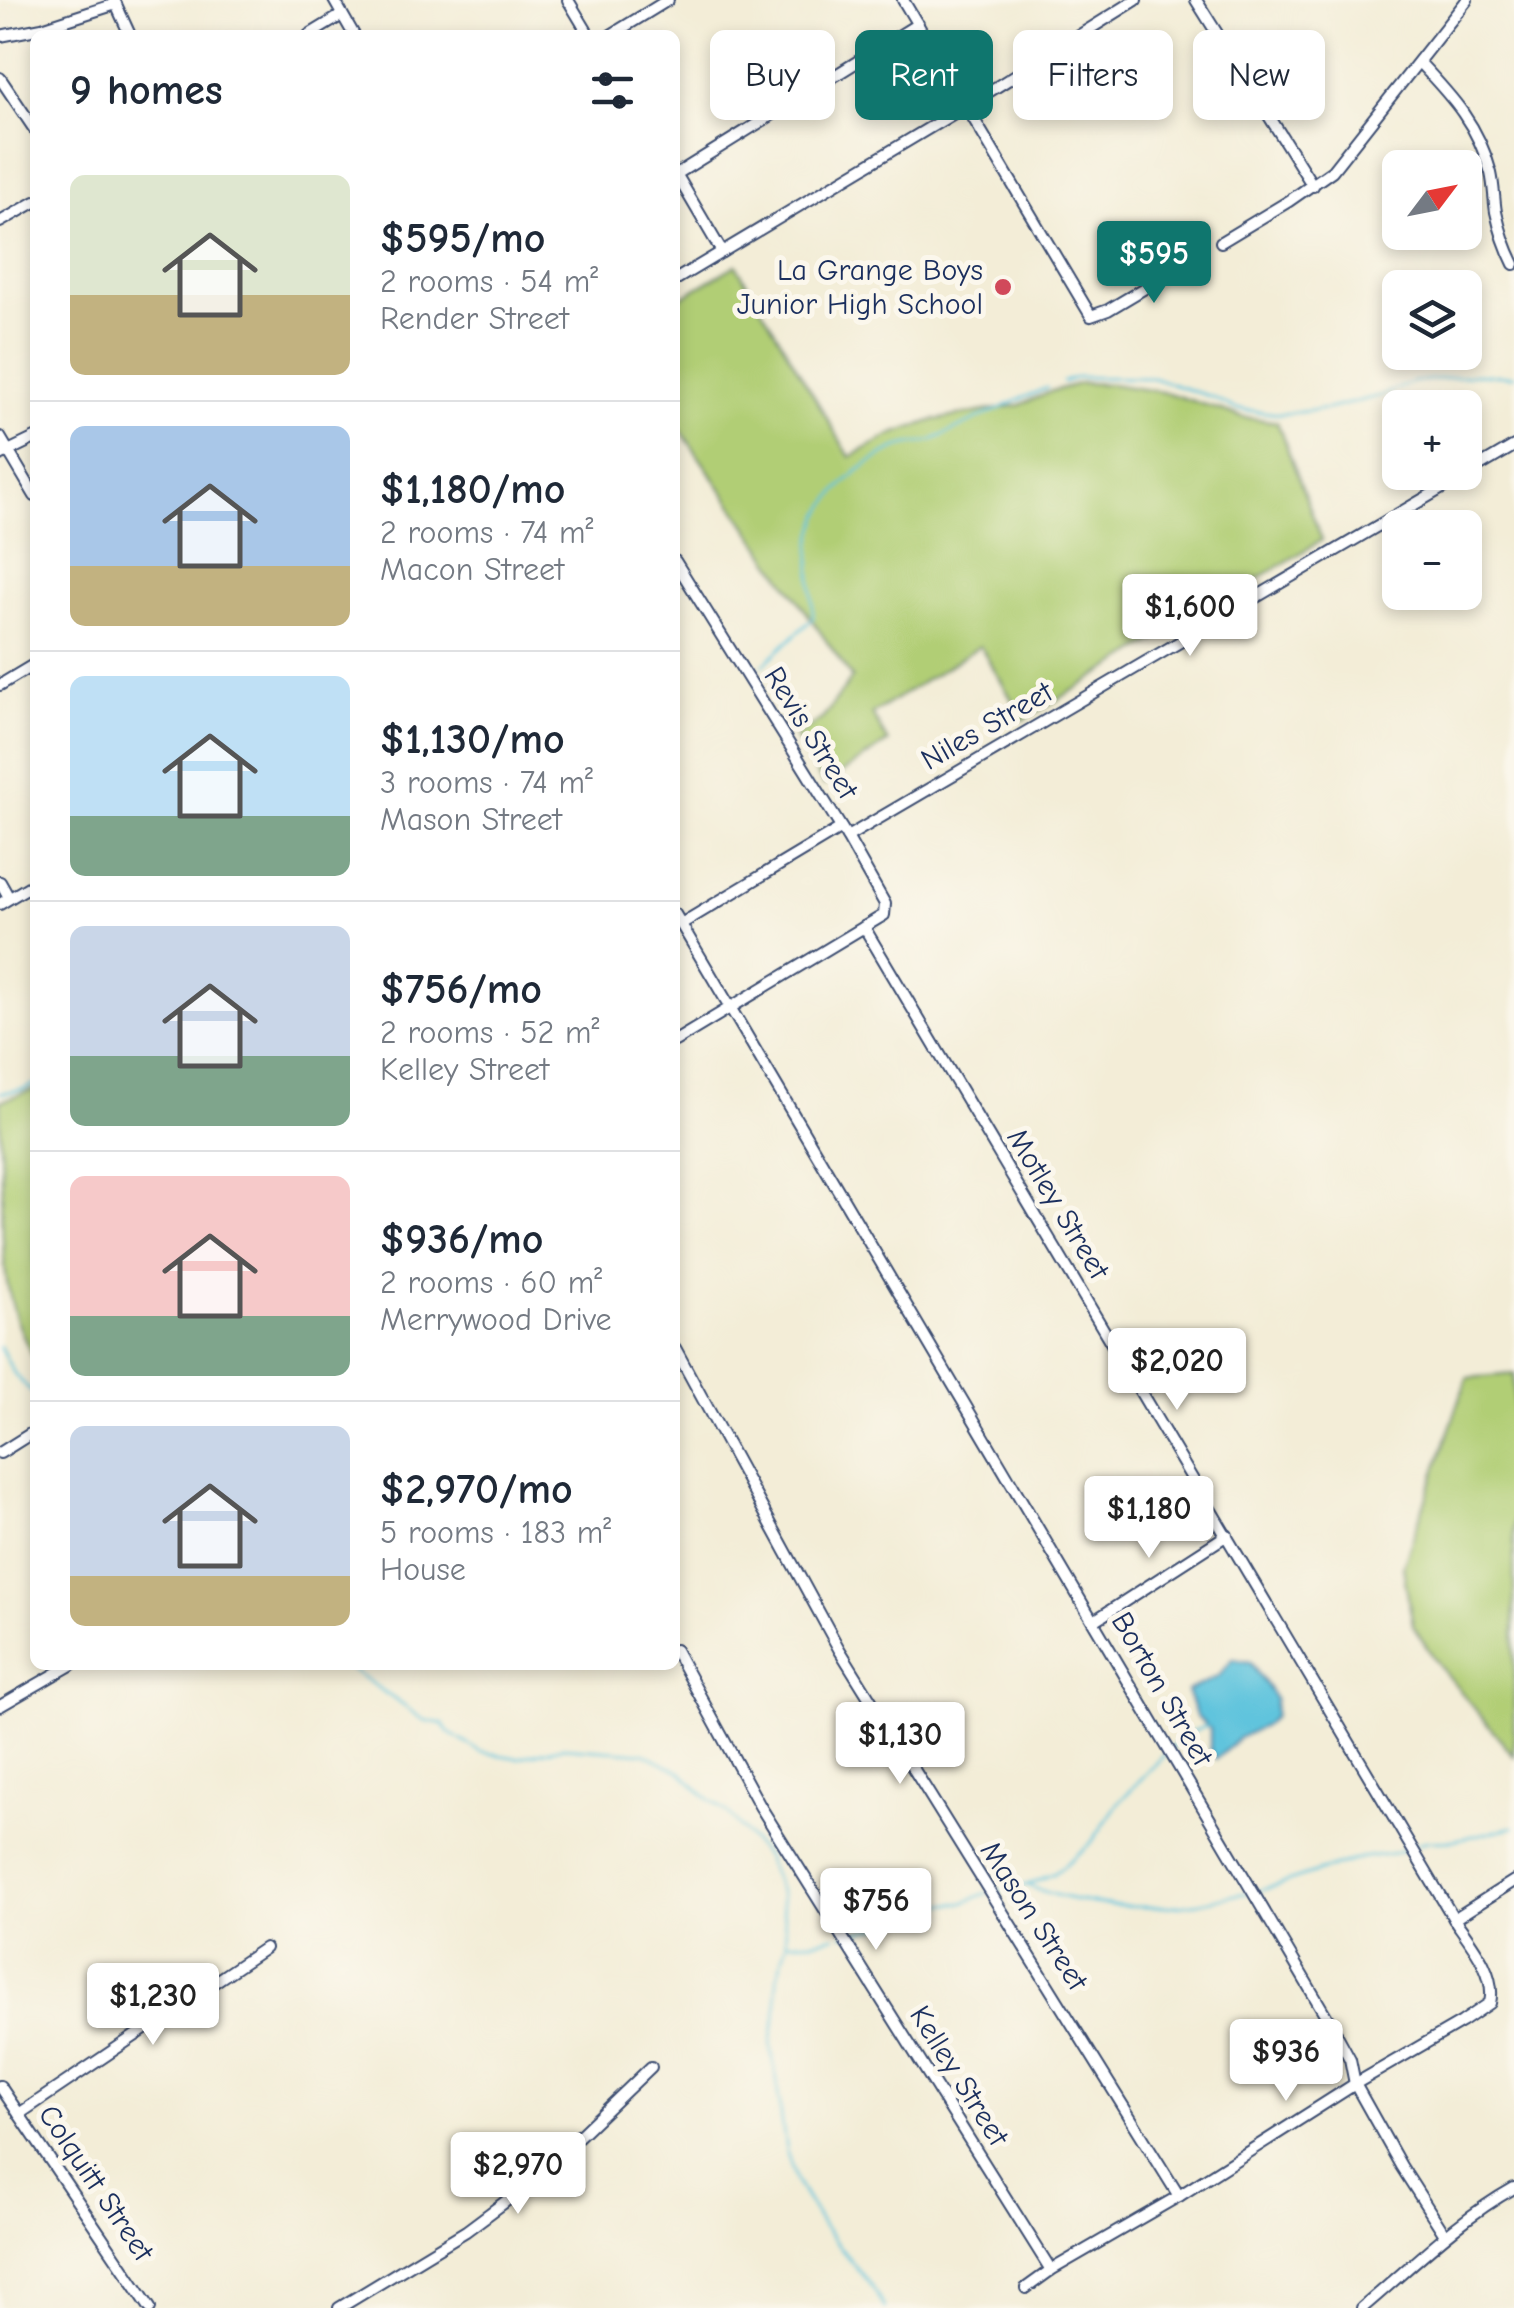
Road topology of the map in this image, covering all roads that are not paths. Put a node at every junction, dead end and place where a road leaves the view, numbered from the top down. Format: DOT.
graph roads {
  1 [pos="334,0"];
  2 [pos="568,0"];
  3 [pos="668,0"];
  4 [pos="903,0"];
  5 [pos="1136,0"];
  6 [pos="1196,0"];
  7 [pos="1467,0"];
  8 [pos="115,2"];
  9 [pos="342,15"];
  10 [pos="918,24"];
  11 [pos="30,30"];
  12 [pos="32,30"];
  13 [pos="128,30"];
  14 [pos="317,30"];
  15 [pos="351,30"];
  16 [pos="586,30"];
  17 [pos="619,30"];
  18 [pos="922,30"];
  19 [pos="0,36"];
  20 [pos="1420,63"];
  21 [pos="0,78"];
  22 [pos="993,89"];
  23 [pos="943,120"];
  24 [pos="974,120"];
  25 [pos="30,123"];
  26 [pos="680,171"];
  27 [pos="680,182"];
  28 [pos="1313,186"];
  29 [pos="30,205"];
  30 [pos="0,222"];
  31 [pos="1221,242"];
  32 [pos="722,252"];
  33 [pos="1202,254"];
  34 [pos="1514,264"];
  35 [pos="680,277"];
  36 [pos="0,437"];
  37 [pos="30,440"];
  38 [pos="1514,446"];
  39 [pos="4,453"];
  40 [pos="30,489"];
  41 [pos="680,569"];
  42 [pos="30,667"];
  43 [pos="0,685"];
  44 [pos="844,833"];
  45 [pos="0,882"];
  46 [pos="30,886"];
  47 [pos="5,901"];
  48 [pos="680,917"];
  49 [pos="680,921"];
  50 [pos="864,927"];
  51 [pos="730,1008"];
  52 [pos="680,1039"];
  53 [pos="680,1357"];
  54 [pos="30,1434"];
  55 [pos="0,1453"];
  56 [pos="1227,1535"];
  57 [pos="1094,1621"];
  58 [pos="680,1659"];
  59 [pos="62,1670"];
  60 [pos="0,1706"];
  61 [pos="1514,1882"];
  62 [pos="1454,1920"];
  63 [pos="265,1948"];
  64 [pos="651,2067"];
  65 [pos="1355,2084"];
  66 [pos="0,2086"];
  67 [pos="19,2114"];
  68 [pos="1514,2188"];
  69 [pos="1178,2196"];
  70 [pos="1444,2235"];
  71 [pos="1052,2270"];
  72 [pos="1026,2288"];
  73 [pos="150,2308"];
  74 [pos="340,2308"];
  75 [pos="1362,2308"];
  1 -- 9 [label="street"];
  2 -- 16 [label="street"];
  3 -- 17 [label="street"];
  4 -- 10 [label="street"];
  5 -- 22 [label="street"];
  6 -- 28 [label="street"];
  7 -- 20 [label="street"];
  8 -- 12 [label="street"];
  8 -- 13 [label="street"];
  9 -- 14 [label="street"];
  9 -- 15 [label="street"];
  10 -- 18 [label="street"];
  10 -- 26 [label="street"];
  11 -- 19 [label="street"];
  20 -- 28 [label="street"];
  20 -- 34 [label="street"];
  21 -- 25 [label="street"];
  23 -- 32 [label="street"];
  24 -- 33 [label="street"];
  27 -- 32 [label="street"];
  28 -- 31 [label="street"];
  29 -- 30 [label="street"];
  32 -- 35 [label="street"];
  36 -- 39 [label="street"];
  37 -- 39 [label="street"];
  38 -- 44 [label="street, Niles Street"];
  39 -- 40 [label="street"];
  41 -- 44 [label="street, Revis Street"];
  42 -- 43 [label="street"];
  44 -- 48 [label="street, Niles Street"];
  44 -- 50 [label="street, Revis Street"];
  45 -- 47 [label="street"];
  46 -- 47 [label="street"];
  49 -- 51 [label="street, Borton Street"];
  50 -- 51 [label="street"];
  50 -- 56 [label="street, Motley Street"];
  51 -- 52 [label="street"];
  51 -- 57 [label="street, Borton Street"];
  53 -- 69 [label="street, Mason Street"];
  54 -- 55 [label="street"];
  56 -- 57 [label="street"];
  56 -- 62 [label="street, Motley Street"];
  57 -- 65 [label="street, Borton Street"];
  58 -- 71 [label="street, Kelley Street"];
  59 -- 60 [label="street"];
  61 -- 62 [label="street"];
  62 -- 65 [label="street, Motley Street"];
  63 -- 67 [label="street"];
  64 -- 74 [label="street"];
  65 -- 69 [label="street"];
  65 -- 70 [label="street, Borton Street"];
  66 -- 67 [label="street, Colquitt Street"];
  67 -- 73 [label="street, Colquitt Street"];
  68 -- 70 [label="street"];
  69 -- 71 [label="street"];
  70 -- 75 [label="street"];
  71 -- 72 [label="street"];
}
